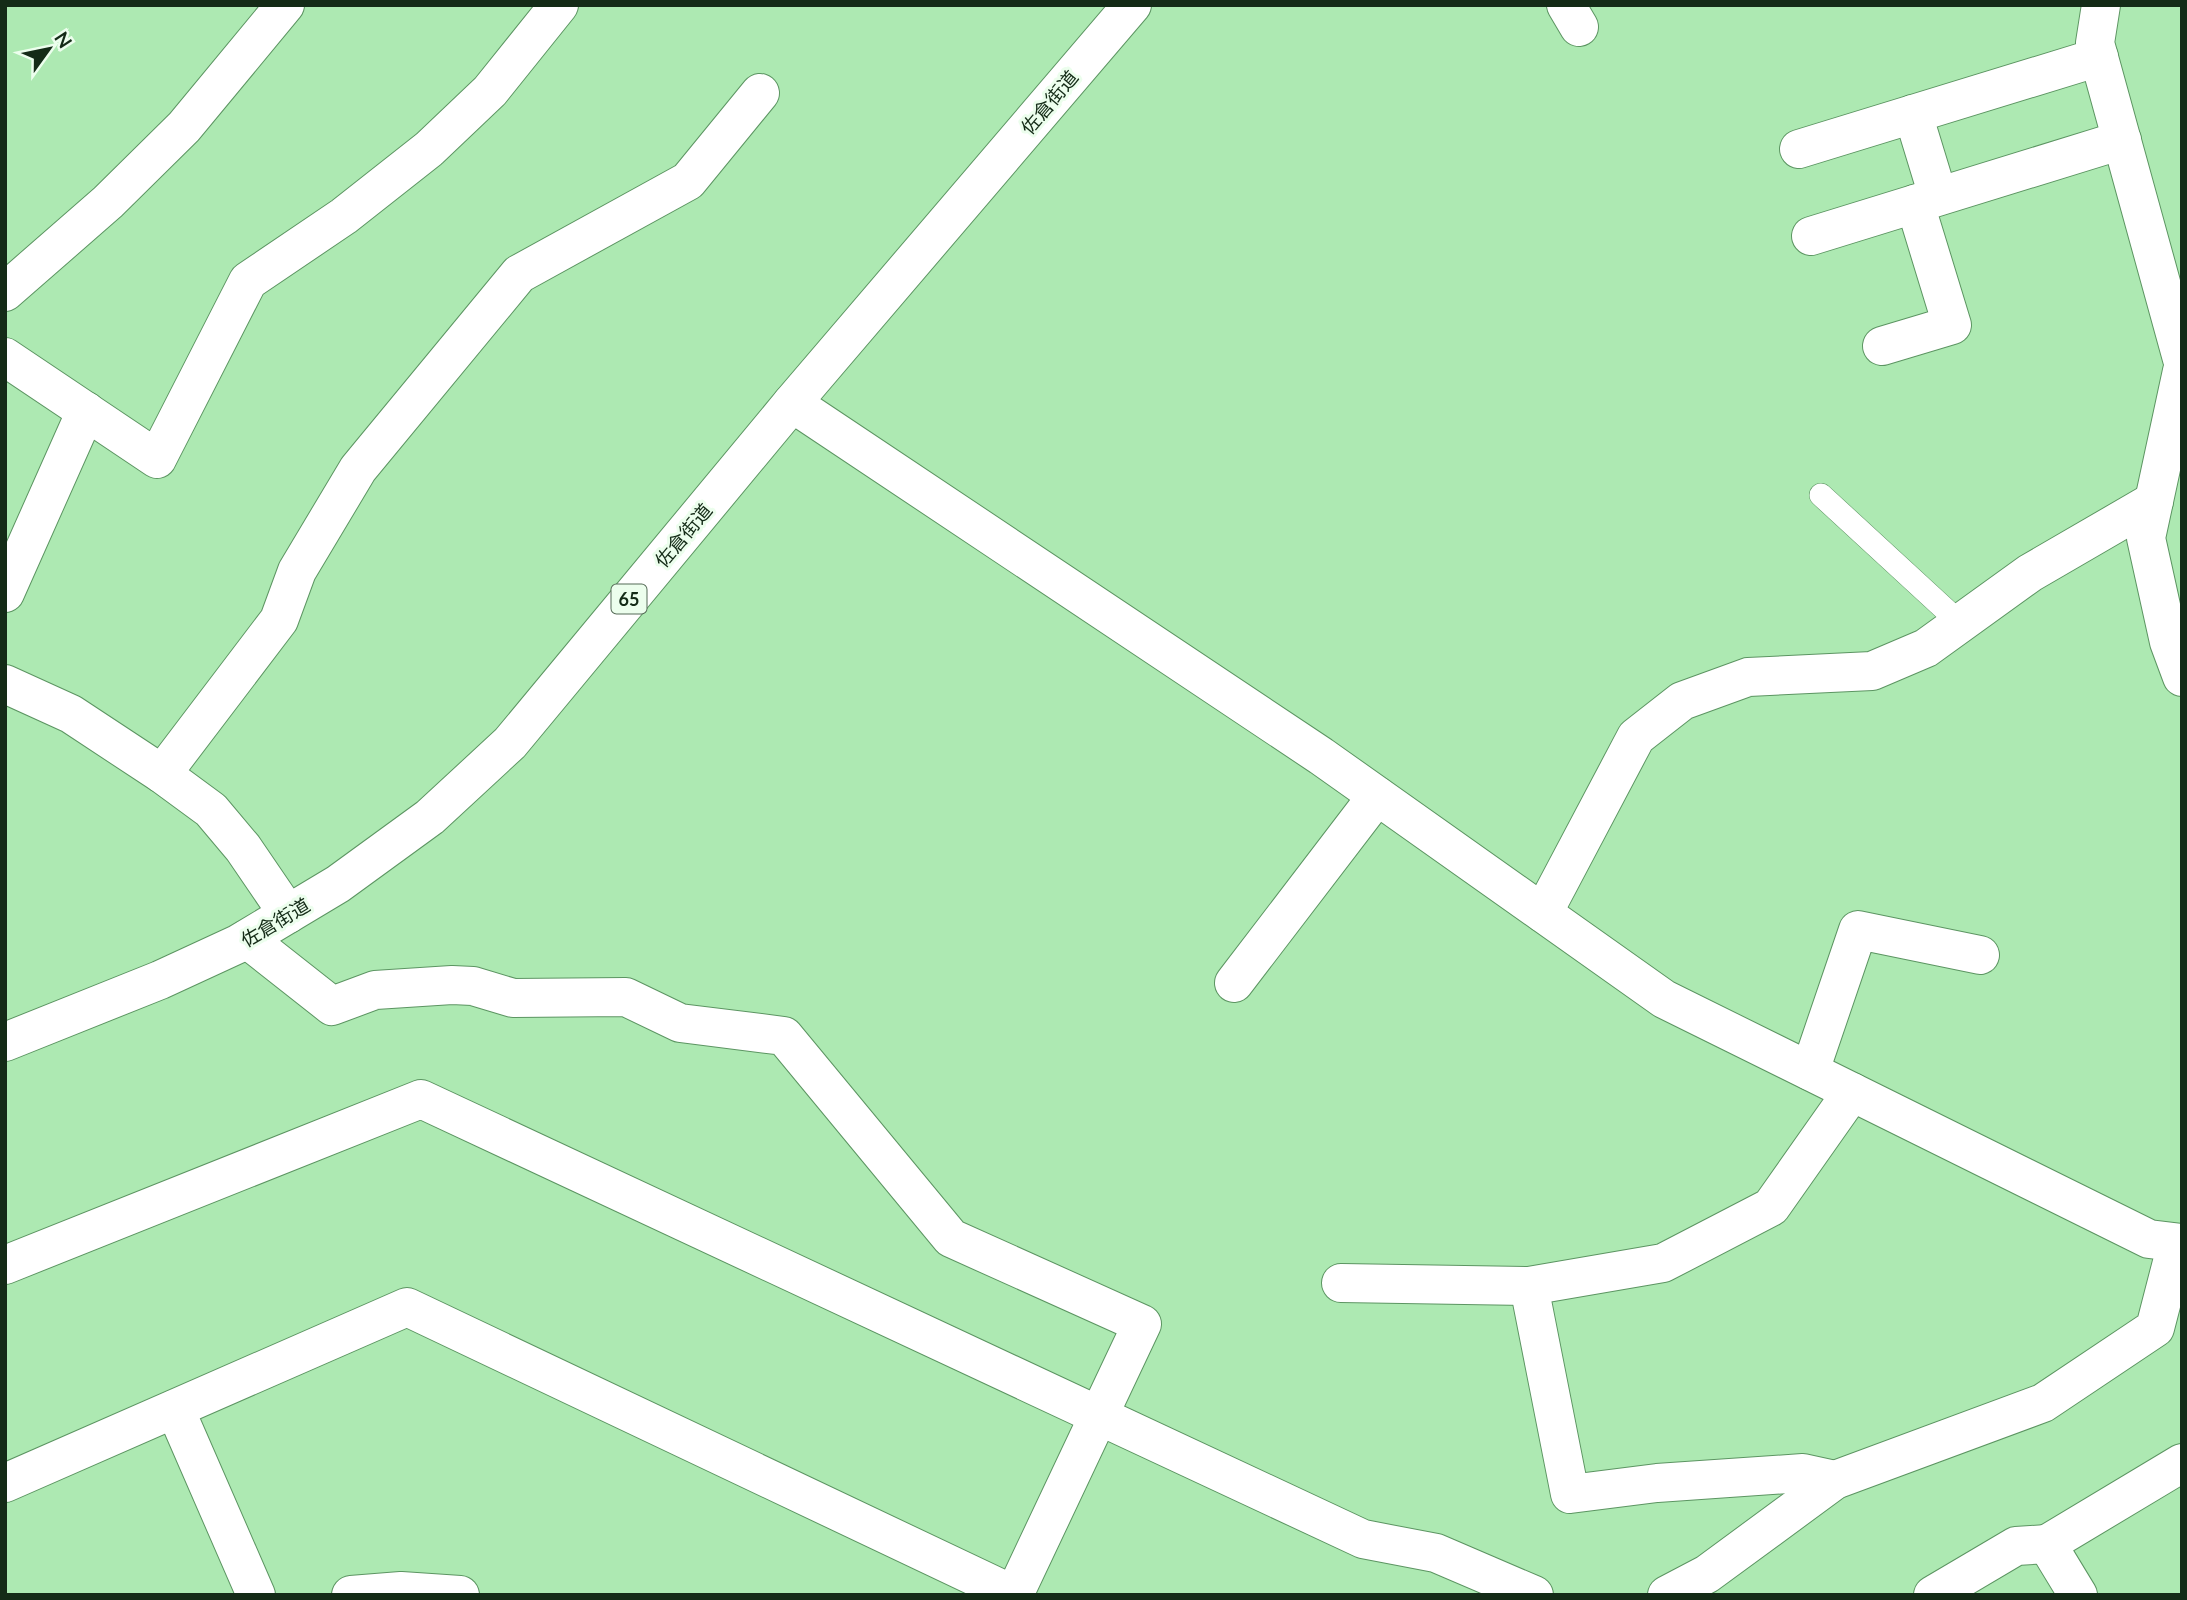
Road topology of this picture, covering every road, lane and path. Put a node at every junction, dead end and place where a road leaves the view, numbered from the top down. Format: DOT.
graph roads {
  1 [pos="285,5"];
  2 [pos="559,5"];
  3 [pos="1132,5"];
  4 [pos="2101,5"];
  5 [pos="2099,57"];
  6 [pos="760,93"];
  7 [pos="1913,114"];
  8 [pos="2122,140"];
  9 [pos="1799,149"];
  10 [pos="1927,200"];
  11 [pos="1811,236"];
  12 [pos="5,292"];
  13 [pos="1882,346"];
  14 [pos="5,357"];
  15 [pos="2182,359"];
  16 [pos="2182,370"];
  17 [pos="792,404"];
  18 [pos="86,411"];
  19 [pos="1821,495"];
  20 [pos="2154,501"];
  21 [pos="5,593"];
  22 [pos="1960,623"];
  23 [pos="2182,677"];
  24 [pos="5,684"];
  25 [pos="162,774"];
  26 [pos="1377,796"];
  27 [pos="1543,913"];
  28 [pos="288,914"];
  29 [pos="247,939"];
  30 [pos="1980,955"];
  31 [pos="1234,983"];
  32 [pos="5,1042"];
  33 [pos="1810,1071"];
  34 [pos="1852,1092"];
  35 [pos="2179,1243"];
  36 [pos="5,1265"];
  37 [pos="1341,1283"];
  38 [pos="1529,1286"];
  39 [pos="175,1409"];
  40 [pos="1099,1416"];
  41 [pos="2182,1463"];
  42 [pos="1835,1480"];
  43 [pos="5,1483"];
  44 [pos="2048,1544"];
  45 [pos="256,1595"];
  46 [pos="351,1595"];
  47 [pos="460,1595"];
  48 [pos="1534,1595"];
  49 [pos="1667,1595"];
  50 [pos="1933,1595"];
  51 [pos="2078,1595"];
  1 -- 12 [label="street"];
  2 -- 18 [label="street"];
  3 -- 17 [label="street, 佐倉街道 / 65"];
  4 -- 5 [label="street"];
  5 -- 7 [label="street"];
  5 -- 8 [label="street"];
  6 -- 25 [label="street"];
  7 -- 9 [label="street"];
  7 -- 10 [label="street"];
  8 -- 10 [label="street"];
  8 -- 15 [label="street"];
  10 -- 11 [label="street"];
  10 -- 13 [label="street"];
  14 -- 18 [label="street"];
  16 -- 20 [label="street"];
  17 -- 26 [label="street"];
  17 -- 28 [label="street, 佐倉街道 / 65"];
  18 -- 21 [label="street"];
  19 -- 22 [label="lane"];
  20 -- 22 [label="street"];
  20 -- 23 [label="street"];
  22 -- 27 [label="street"];
  24 -- 25 [label="street"];
  25 -- 28 [label="street"];
  26 -- 27 [label="street"];
  26 -- 31 [label="street"];
  27 -- 33 [label="street"];
  28 -- 29 [label="street, 佐倉街道 / 65"];
  29 -- 32 [label="street, 佐倉街道 / 65"];
  29 -- 40 [label="street"];
  30 -- 33 [label="street"];
  33 -- 34 [label="street"];
  34 -- 35 [label="street"];
  34 -- 38 [label="street"];
  35 -- 42 [label="street"];
  36 -- 40 [label="street"];
  37 -- 38 [label="street"];
  38 -- 42 [label="street"];
  39 -- 40 [label="street"];
  39 -- 43 [label="street"];
  39 -- 45 [label="street"];
  40 -- 48 [label="street"];
  41 -- 44 [label="street"];
  42 -- 49 [label="street"];
  44 -- 50 [label="street"];
  44 -- 51 [label="street"];
  46 -- 47 [label="street"];
}
